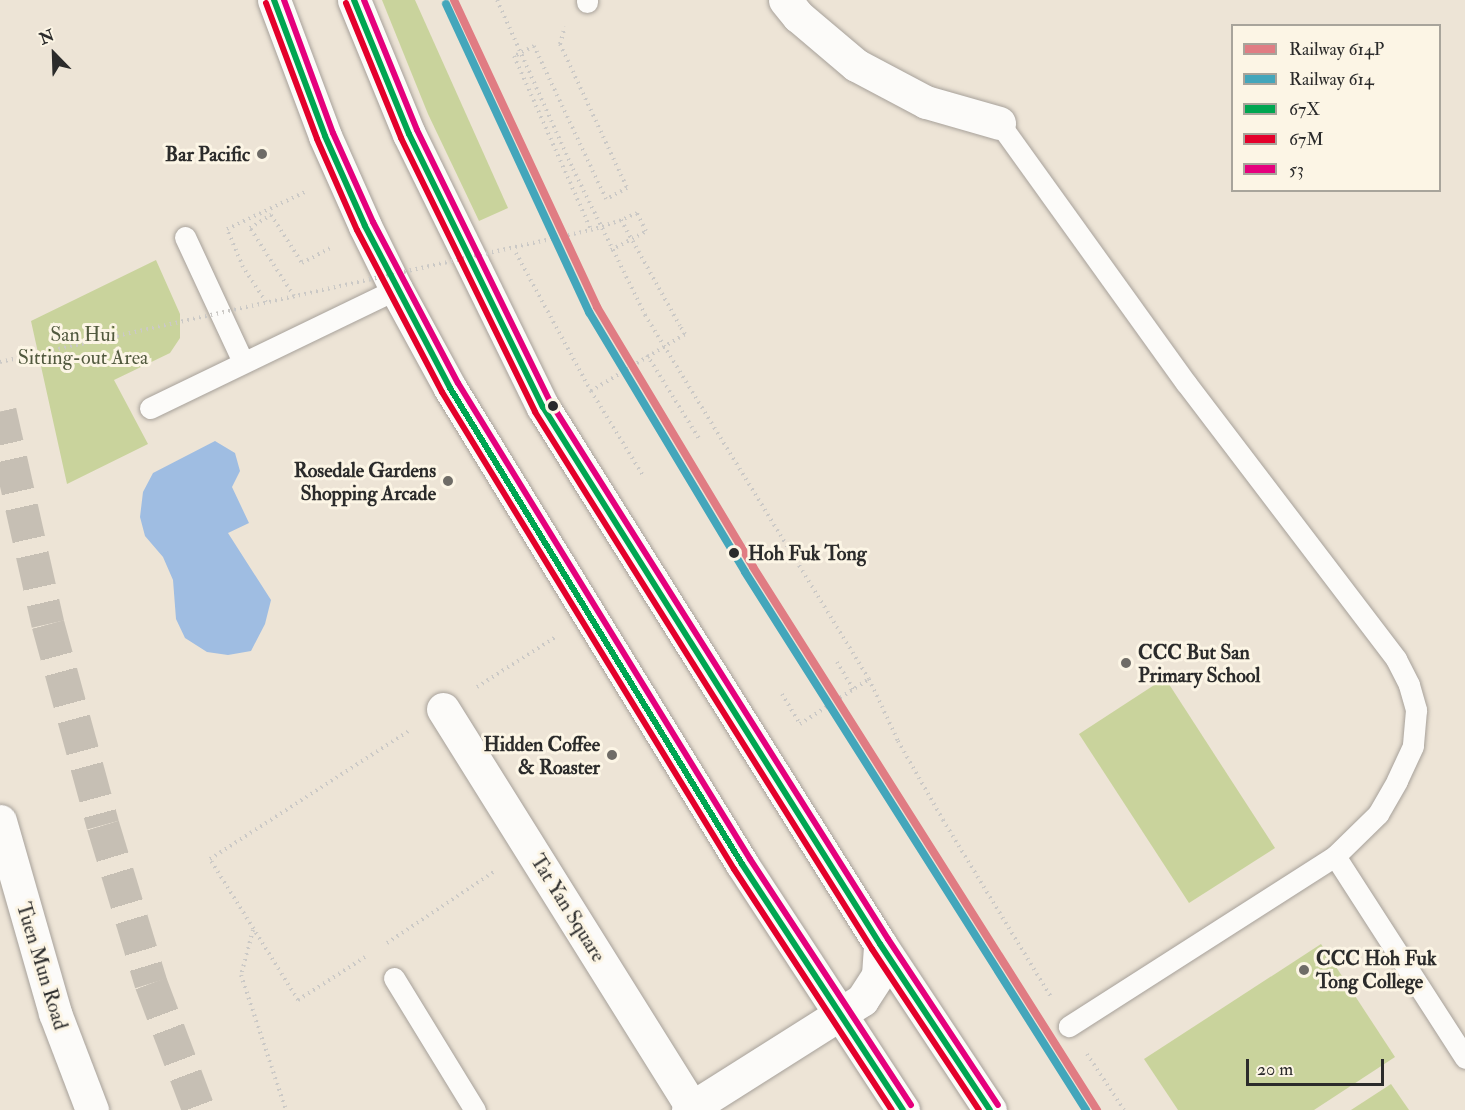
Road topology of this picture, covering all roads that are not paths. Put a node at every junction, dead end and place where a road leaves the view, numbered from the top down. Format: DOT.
graph roads {
  1 [pos="274,0"];
  2 [pos="354,0"];
  3 [pos="785,0"];
  4 [pos="999,123"];
  5 [pos="185,237"];
  6 [pos="396,289"];
  7 [pos="243,362"];
  8 [pos="150,408"];
  9 [pos="443,709"];
  10 [pos="0,821"];
  11 [pos="1335,856"];
  12 [pos="880,944"];
  13 [pos="394,978"];
  14 [pos="840,1014"];
  15 [pos="1069,1026"];
  16 [pos="1465,1058"];
  17 [pos="690,1108"];
  18 [pos="92,1110"];
  19 [pos="475,1110"];
  20 [pos="903,1110"];
  21 [pos="990,1110"];
  1 -- 6 [label="main road"];
  2 -- 12 [label="main road"];
  3 -- 4 [label="main road"];
  4 -- 11 [label="lane"];
  5 -- 7 [label="lane"];
  6 -- 7 [label="lane"];
  6 -- 14 [label="main road"];
  7 -- 8 [label="lane"];
  9 -- 17 [label="main road, Tat Yan Square"];
  10 -- 18 [label="main road, Tuen Mun Road"];
  11 -- 15 [label="lane"];
  11 -- 16 [label="lane"];
  12 -- 14 [label="main road"];
  12 -- 21 [label="main road"];
  13 -- 19 [label="lane"];
  14 -- 17 [label="main road"];
  14 -- 20 [label="main road"];
}
